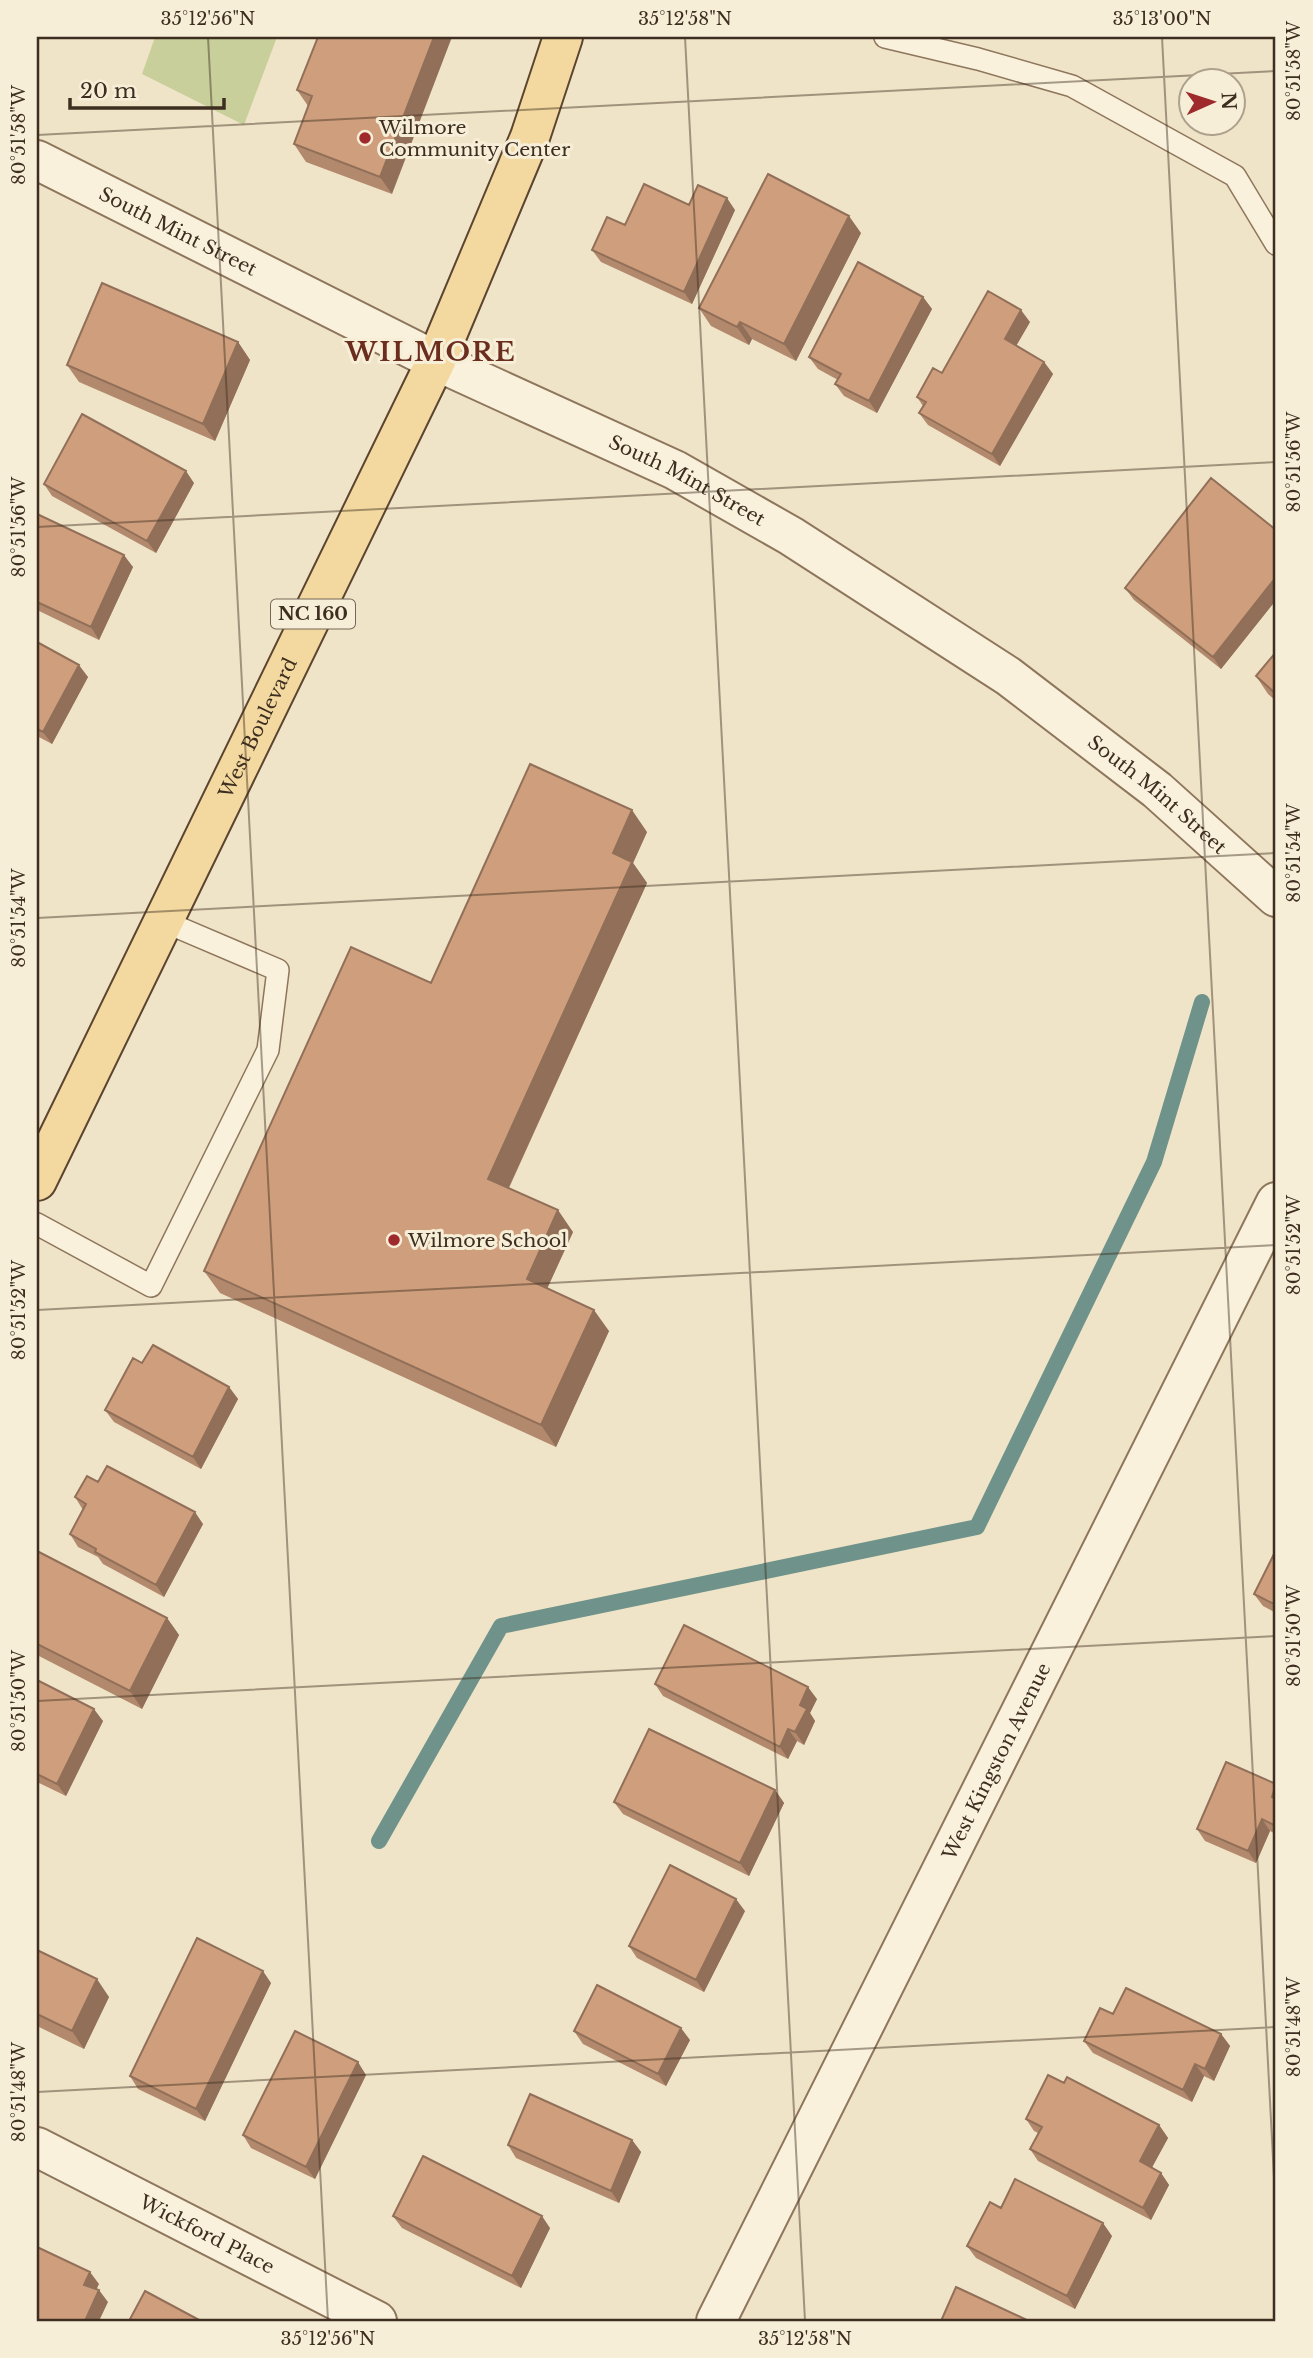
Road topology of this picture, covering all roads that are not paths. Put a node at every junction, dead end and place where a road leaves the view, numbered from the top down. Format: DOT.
graph roads {
  1 [pos="563,37"];
  2 [pos="885,37"];
  3 [pos="37,160"];
  4 [pos="1276,244"];
  5 [pos="436,361"];
  6 [pos="1276,897"];
  7 [pos="163,922"];
  8 [pos="37,1181"];
  9 [pos="1276,1202"];
  10 [pos="37,1224"];
  11 [pos="37,2147"];
  12 [pos="377,2321"];
  13 [pos="716,2321"];
  1 -- 5 [label="main road, West Boulevard / NC 160"];
  2 -- 4 [label="lane"];
  3 -- 5 [label="street, South Mint Street"];
  5 -- 6 [label="street, South Mint Street"];
  5 -- 7 [label="main road, West Boulevard / NC 160"];
  7 -- 8 [label="main road, West Boulevard / NC 160"];
  7 -- 10 [label="lane"];
  9 -- 13 [label="street, West Kingston Avenue"];
  11 -- 12 [label="street, Wickford Place"];
}
